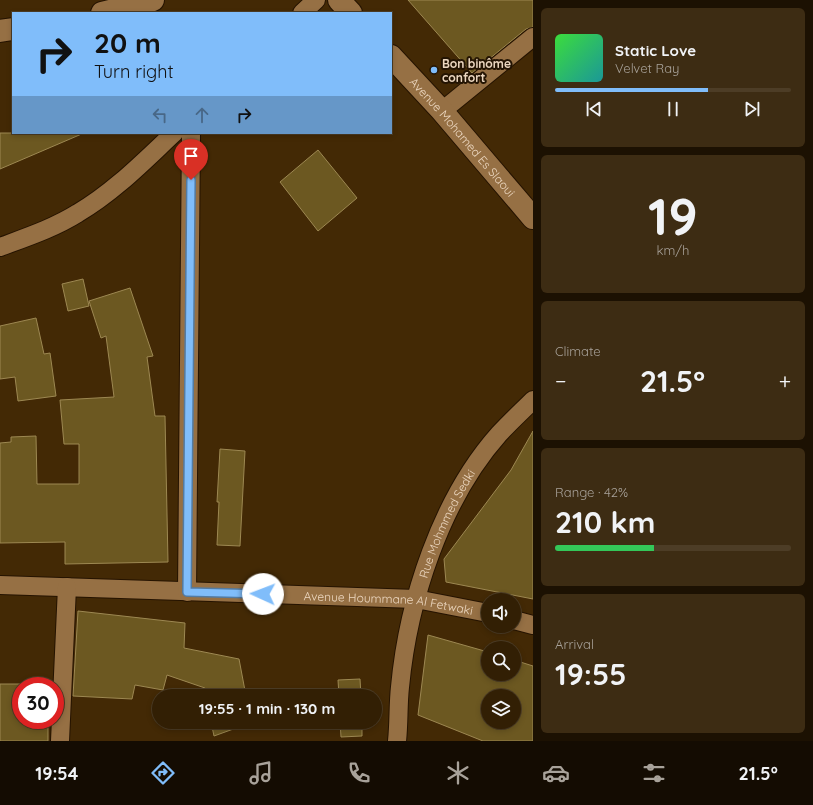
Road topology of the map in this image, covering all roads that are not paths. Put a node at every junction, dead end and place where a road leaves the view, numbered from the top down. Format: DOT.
graph roads {
  1 [pos="153,0"];
  2 [pos="316,0"];
  3 [pos="339,0"];
  4 [pos="106,12"];
  5 [pos="303,12"];
  6 [pos="350,12"];
  7 [pos="12,30"];
  8 [pos="0,31"];
  9 [pos="533,37"];
  10 [pos="392,57"];
  11 [pos="442,111"];
  12 [pos="173,134"];
  13 [pos="191,134"];
  14 [pos="533,218"];
  15 [pos="0,247"];
  16 [pos="533,400"];
  17 [pos="0,585"];
  18 [pos="67,587"];
  19 [pos="187,592"];
  20 [pos="416,599"];
  21 [pos="481,612"];
  22 [pos="521,622"];
  23 [pos="533,626"];
  24 [pos="60,741"];
  25 [pos="397,741"];
  1 -- 4 [label="street"];
  2 -- 5 [label="street"];
  3 -- 6 [label="street"];
  7 -- 8 [label="street"];
  9 -- 11 [label="street"];
  10 -- 11 [label="street, Avenue Mohamed Es Slaoui"];
  11 -- 14 [label="street, Avenue Mohamed Es Slaoui"];
  12 -- 15 [label="street"];
  13 -- 19 [label="street"];
  16 -- 20 [label="street, Rue Mohmmed Sedki"];
  17 -- 18 [label="street, Avenue Hoummane Al Fetwaki"];
  18 -- 19 [label="street, Avenue Hoummane Al Fetwaki"];
  18 -- 24 [label="street"];
  19 -- 20 [label="street, Avenue Hoummane Al Fetwaki"];
  20 -- 21 [label="street, Avenue Hoummane Al Fetwaki"];
  20 -- 25 [label="street, Rue Mohmmed Sedki"];
  22 -- 23 [label="street"];
}
